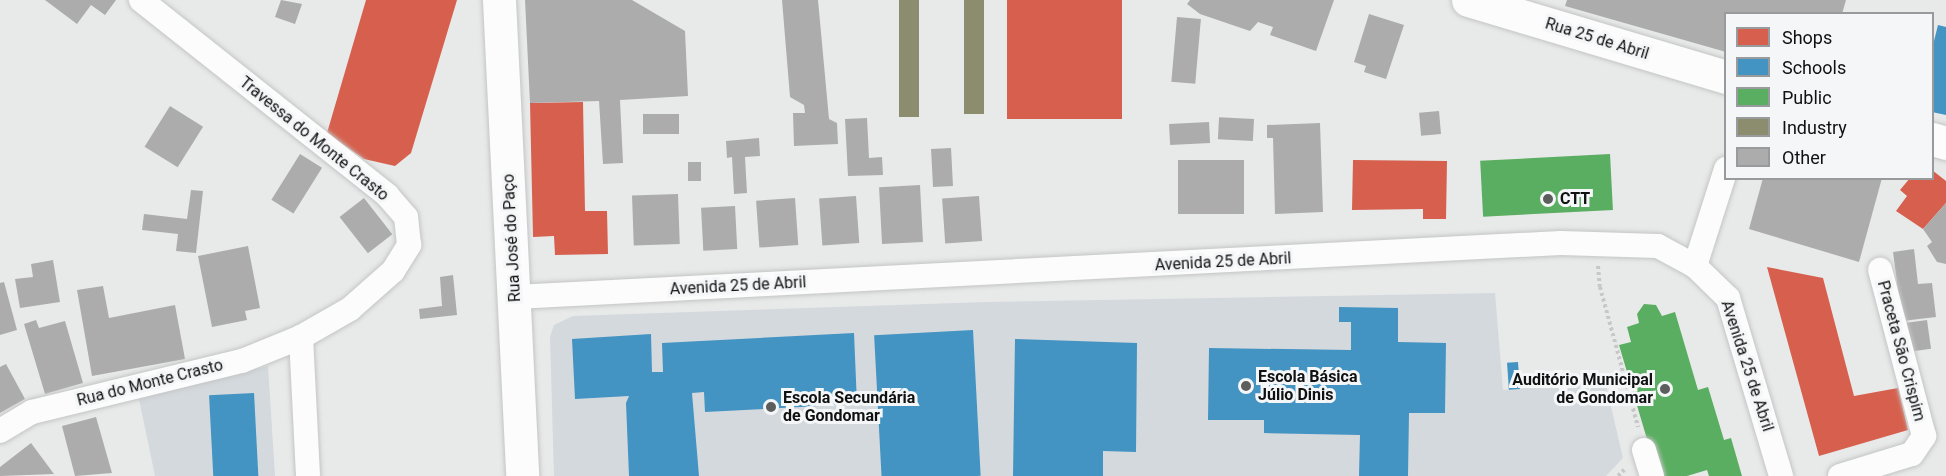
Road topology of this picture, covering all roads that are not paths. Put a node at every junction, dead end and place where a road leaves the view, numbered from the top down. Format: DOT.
graph roads {
  1 [pos="141,0"];
  2 [pos="500,0"];
  3 [pos="1468,0"];
  4 [pos="1724,77"];
  5 [pos="1724,172"];
  6 [pos="1695,266"];
  7 [pos="1880,270"];
  8 [pos="515,297"];
  9 [pos="301,336"];
  10 [pos="0,432"];
  11 [pos="1644,450"];
  12 [pos="1905,466"];
  13 [pos="308,476"];
  14 [pos="522,476"];
  15 [pos="1652,476"];
  16 [pos="1780,476"];
  17 [pos="1840,476"];
  1 -- 9 [label="street, Travessa do Monte Crasto"];
  2 -- 8 [label="street, Rua José do Paço"];
  3 -- 4 [label="street, Rua 25 de Abril"];
  5 -- 6 [label="street"];
  6 -- 8 [label="street, Avenida 25 de Abril"];
  6 -- 16 [label="street, Avenida 25 de Abril"];
  7 -- 12 [label="street, Praceta São Crispim"];
  8 -- 14 [label="street, Rua José do Paço"];
  9 -- 10 [label="street, Rua do Monte Crasto"];
  9 -- 13 [label="street"];
  11 -- 15 [label="street"];
  12 -- 17 [label="street, Praceta São Crispim"];
}
